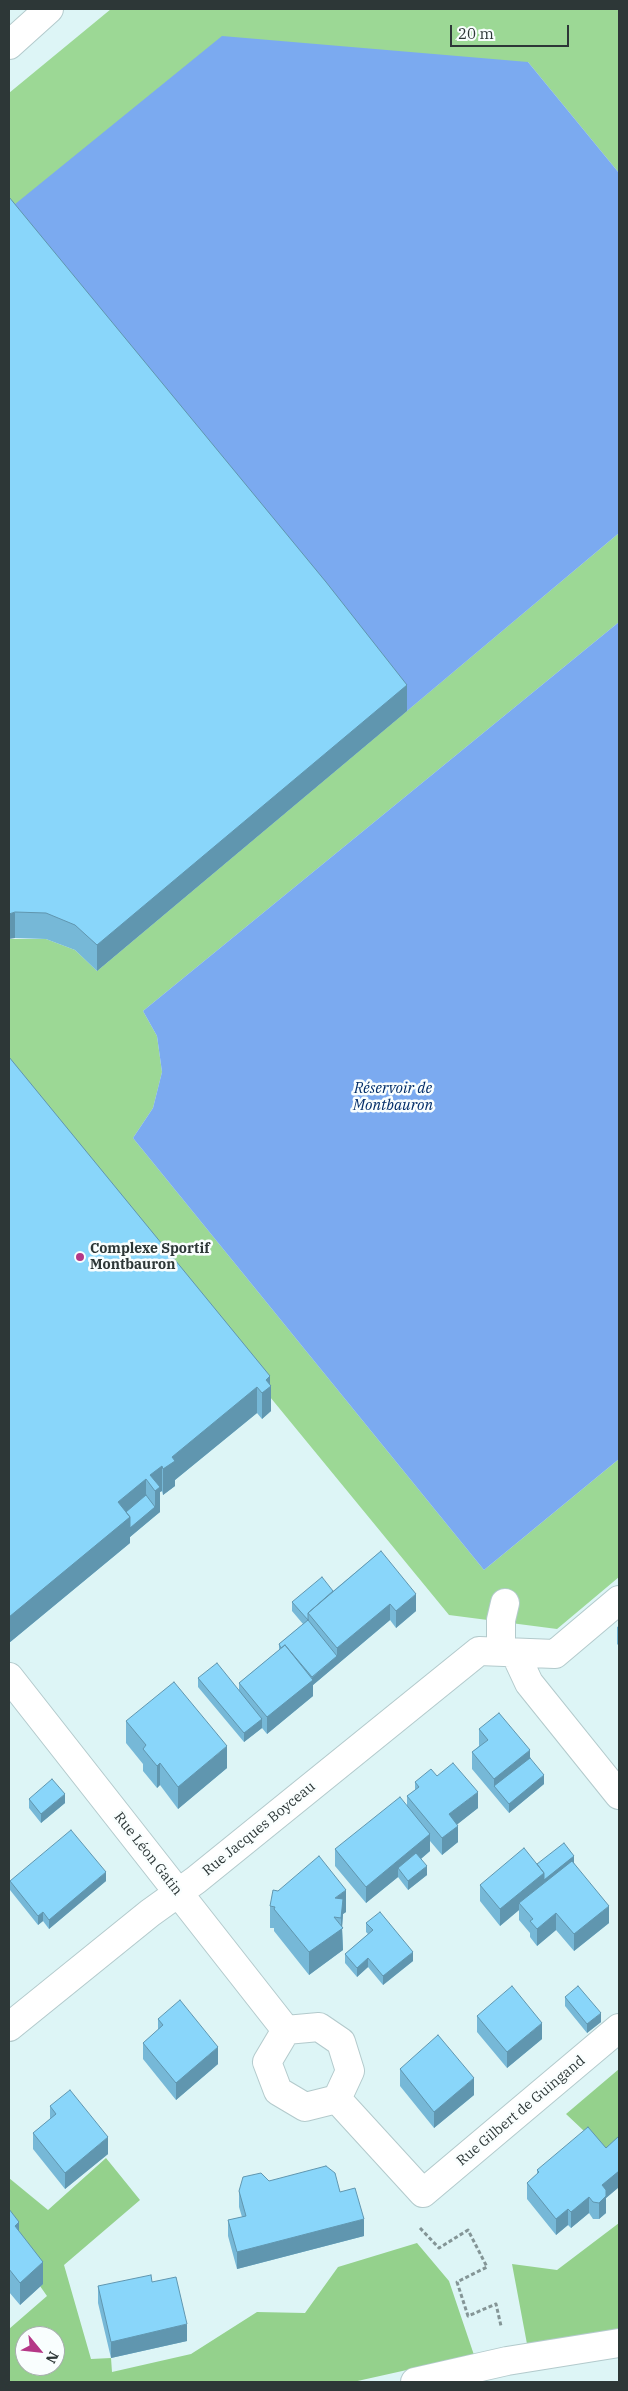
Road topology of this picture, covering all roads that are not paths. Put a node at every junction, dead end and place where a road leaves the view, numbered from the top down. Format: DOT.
graph roads {
  1 [pos="49,9"];
  2 [pos="9,45"];
  3 [pos="619,1600"];
  4 [pos="505,1603"];
  5 [pos="508,1652"];
  6 [pos="9,1677"];
  7 [pos="619,1795"];
  8 [pos="179,1893"];
  9 [pos="9,2027"];
  10 [pos="619,2028"];
  11 [pos="286,2030"];
  12 [pos="337,2099"];
  13 [pos="619,2343"];
  14 [pos="415,2382"];
  1 -- 2 [label="street"];
  3 -- 5 [label="street, Rue Jacques Boyceau"];
  4 -- 5 [label="street"];
  5 -- 7 [label="street"];
  5 -- 8 [label="street, Rue Jacques Boyceau"];
  6 -- 8 [label="street, Rue Léon Gatin"];
  8 -- 9 [label="street, Rue Jacques Boyceau"];
  8 -- 11 [label="street, Rue Léon Gatin"];
  10 -- 12 [label="street, Rue Gilbert de Guingand"];
  11 -- 12 [label="street"];
  11 -- 12 [label="street"];
  13 -- 14 [label="street"];
}
